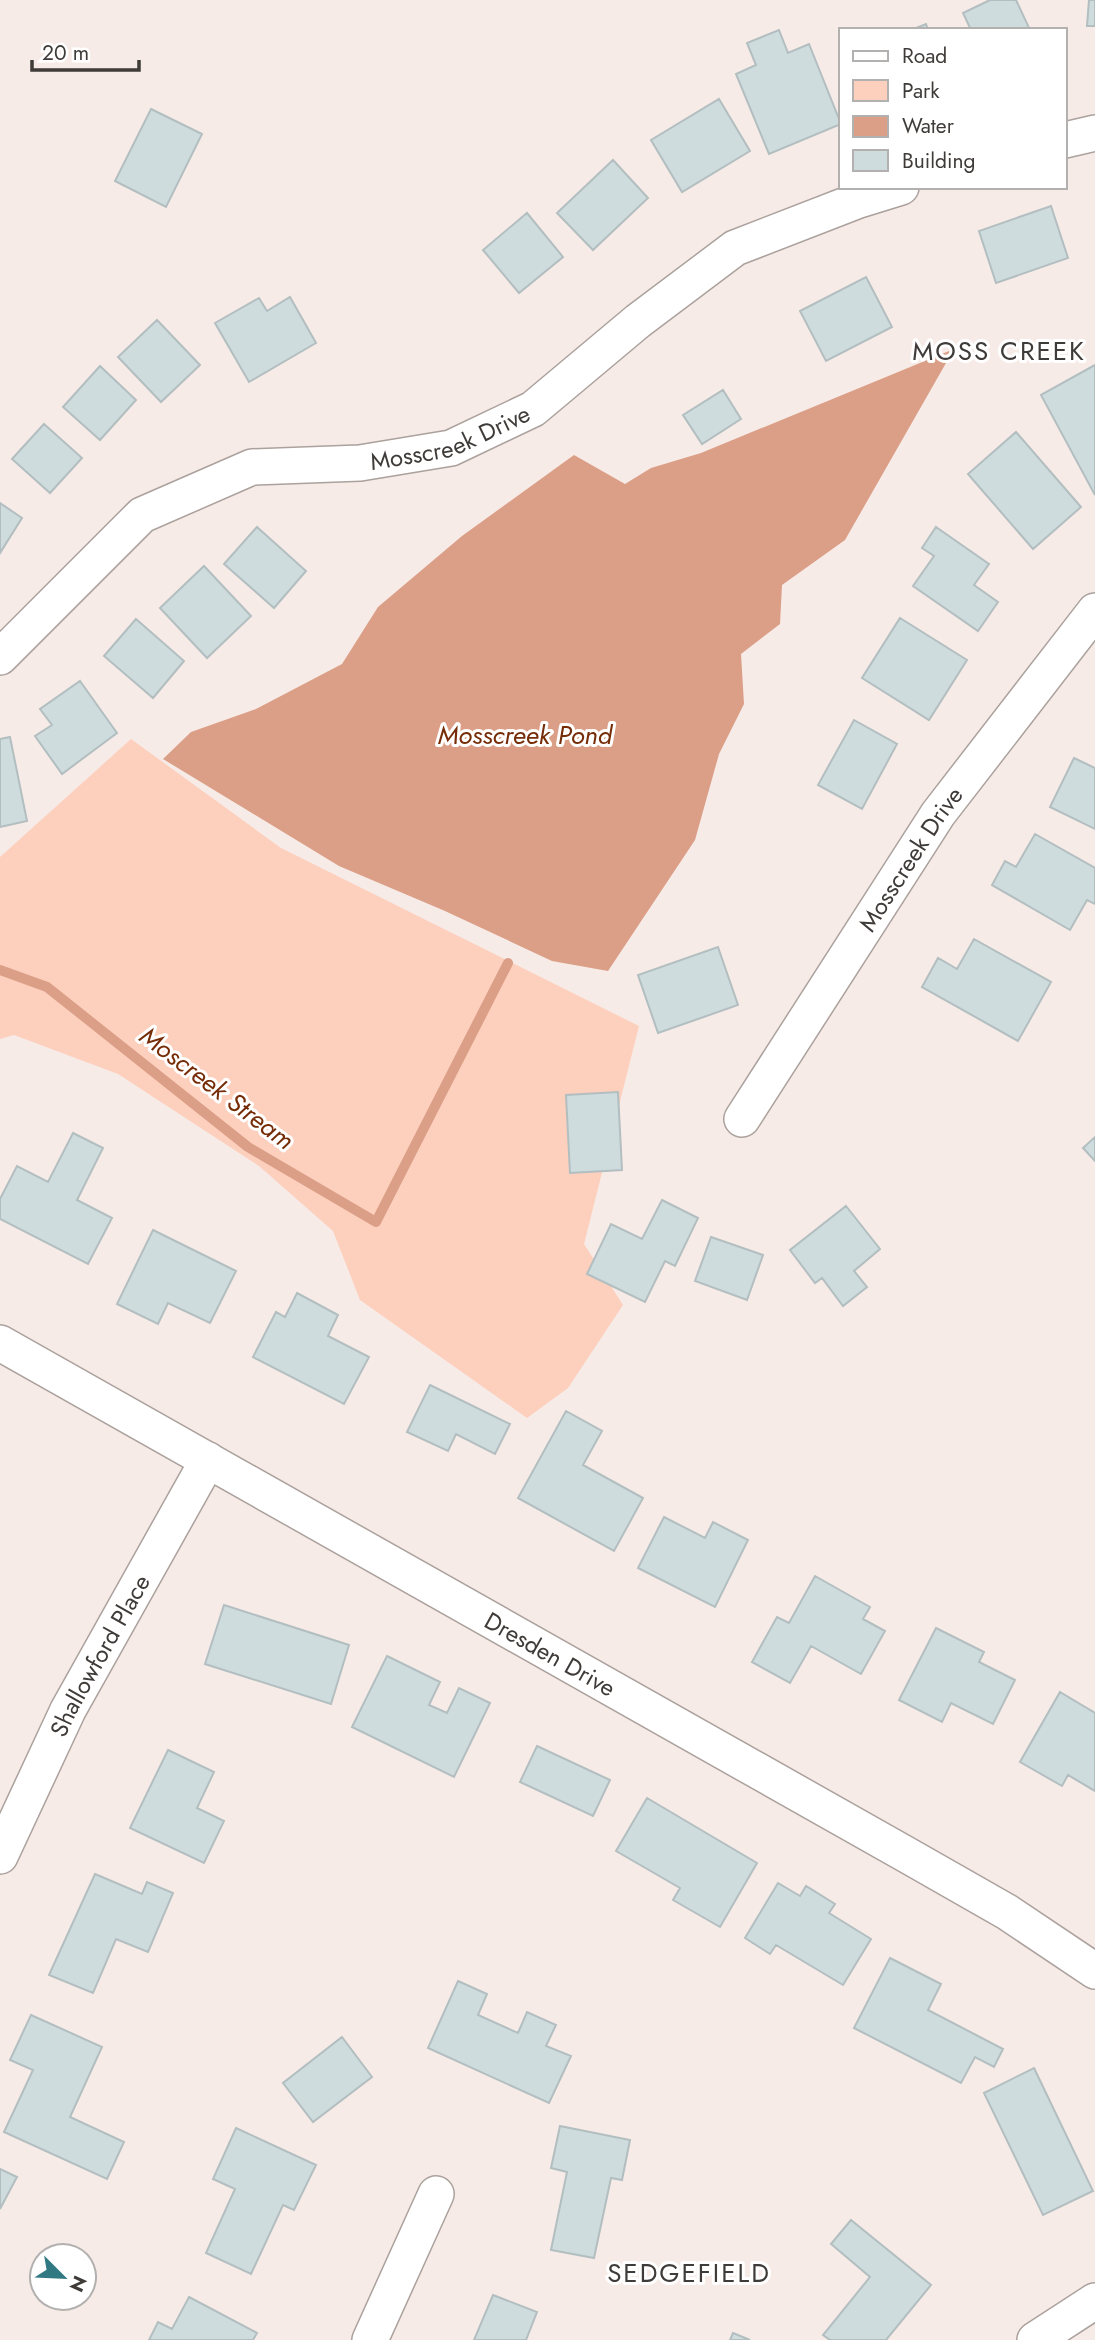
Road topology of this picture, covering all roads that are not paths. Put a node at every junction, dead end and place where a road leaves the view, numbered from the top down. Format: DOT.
graph roads {
  1 [pos="1095,133"];
  2 [pos="1067,140"];
  3 [pos="895,189"];
  4 [pos="1095,611"];
  5 [pos="0,657"];
  6 [pos="742,1119"];
  7 [pos="0,1343"];
  8 [pos="208,1460"];
  9 [pos="0,1856"];
  10 [pos="1095,1971"];
  11 [pos="436,2194"];
  12 [pos="1095,2301"];
  13 [pos="370,2340"];
  14 [pos="1035,2340"];
  1 -- 2 [label="street"];
  3 -- 5 [label="street, Mosscreek Drive"];
  4 -- 6 [label="street, Mosscreek Drive"];
  7 -- 8 [label="street, Dresden Drive"];
  8 -- 9 [label="street, Shallowford Place"];
  8 -- 10 [label="street, Dresden Drive"];
  11 -- 13 [label="street"];
  12 -- 14 [label="street"];
}
